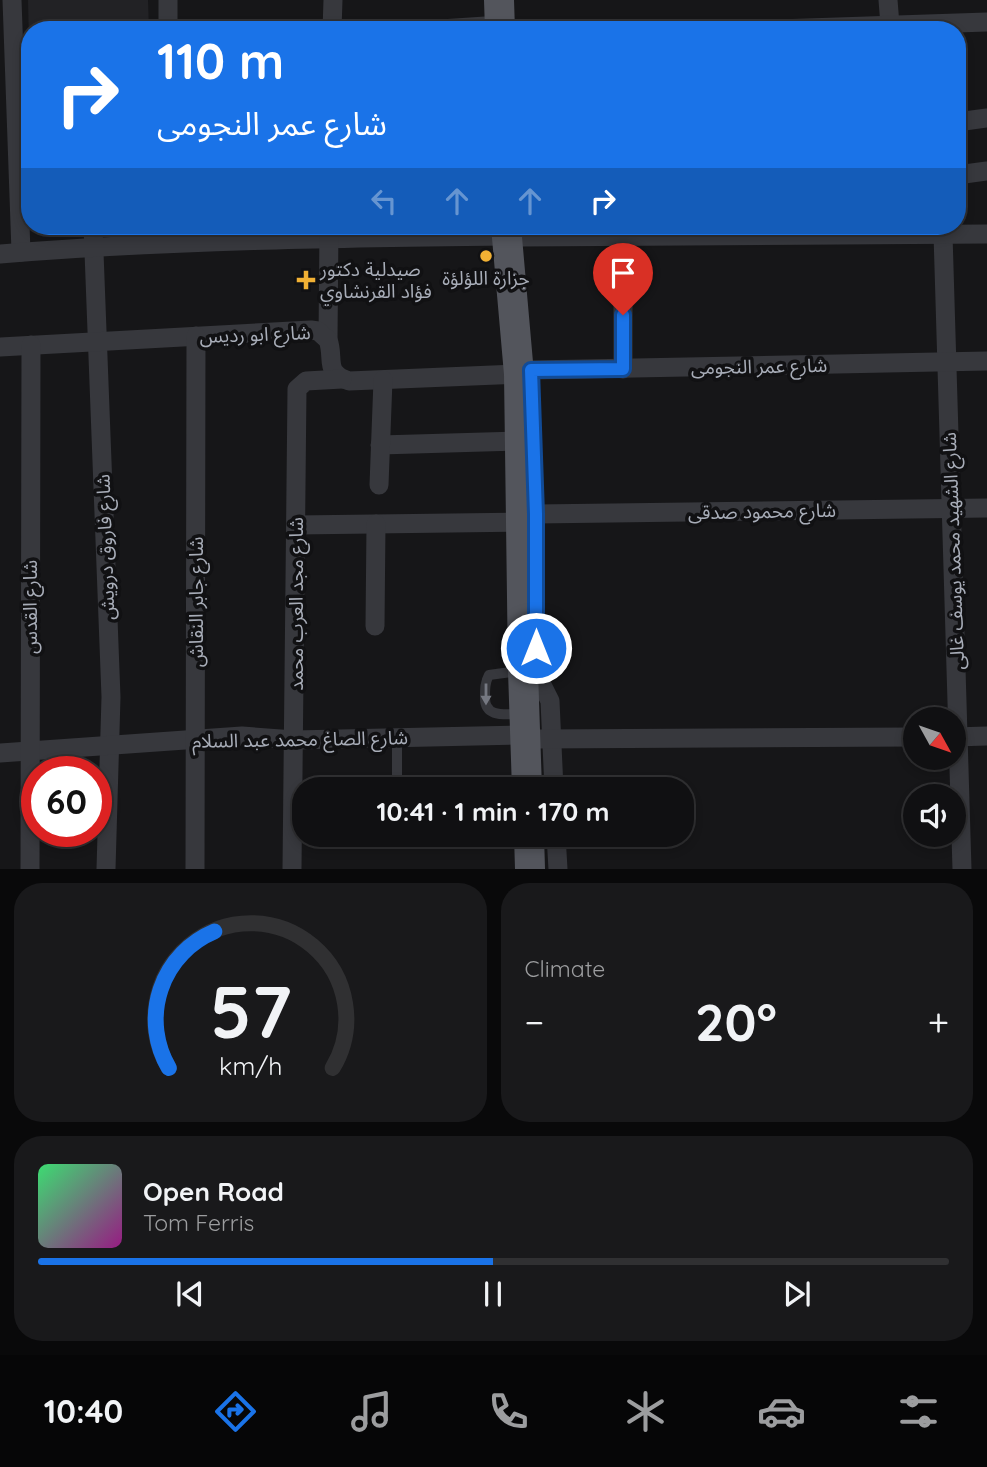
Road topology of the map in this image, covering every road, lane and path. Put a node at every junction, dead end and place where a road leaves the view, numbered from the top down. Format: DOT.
graph roads {
  1 [pos="12,0"];
  2 [pos="168,0"];
  3 [pos="333,0"];
  4 [pos="517,0"];
  5 [pos="888,0"];
  6 [pos="168,21"];
  7 [pos="332,21"];
  8 [pos="504,21"];
  9 [pos="890,21"];
  10 [pos="987,22"];
  11 [pos="966,23"];
  12 [pos="987,118"];
  13 [pos="966,121"];
  14 [pos="15,126"];
  15 [pos="987,171"];
  16 [pos="966,174"];
  17 [pos="966,234"];
  18 [pos="987,234"];
  19 [pos="93,235"];
  20 [pos="163,235"];
  21 [pos="329,235"];
  22 [pos="514,235"];
  23 [pos="623,235"];
  24 [pos="943,235"];
  25 [pos="94,246"];
  26 [pos="21,252"];
  27 [pos="0,254"];
  28 [pos="197,336"];
  29 [pos="328,340"];
  30 [pos="97,341"];
  31 [pos="32,345"];
  32 [pos="0,347"];
  33 [pos="987,361"];
  34 [pos="947,362"];
  35 [pos="623,369"];
  36 [pos="525,372"];
  37 [pos="342,379"];
  38 [pos="383,380"];
  39 [pos="520,441"];
  40 [pos="380,445"];
  41 [pos="379,485"];
  42 [pos="951,508"];
  43 [pos="987,508"];
  44 [pos="531,520"];
  45 [pos="376,524"];
  46 [pos="296,525"];
  47 [pos="375,626"];
  48 [pos="955,707"];
  49 [pos="532,731"];
  50 [pos="987,736"];
  51 [pos="903,737"];
  52 [pos="966,737"];
  53 [pos="397,738"];
  54 [pos="195,739"];
  55 [pos="294,740"];
  56 [pos="110,745"];
  57 [pos="30,751"];
  58 [pos="0,753"];
  59 [pos="958,770"];
  60 [pos="397,777"];
  61 [pos="520,777"];
  62 [pos="528,777"];
  63 [pos="538,777"];
  64 [pos="549,777"];
  65 [pos="518,847"];
  66 [pos="529,847"];
  67 [pos="541,847"];
  68 [pos="557,847"];
  69 [pos="30,869"];
  70 [pos="106,869"];
  71 [pos="195,869"];
  72 [pos="292,869"];
  73 [pos="519,869"];
  74 [pos="530,869"];
  75 [pos="542,869"];
  76 [pos="558,869"];
  77 [pos="962,869"];
  1 -- 14 [label="street"];
  2 -- 6 [label="street"];
  3 -- 7 [label="street"];
  4 -- 8 [label="main road"];
  5 -- 9 [label="street"];
  10 -- 11 [label="street"];
  12 -- 13 [label="street"];
  14 -- 26 [label="street"];
  15 -- 16 [label="street"];
  17 -- 18 [label="street"];
  19 -- 25 [label="street, شارع فاروق درويش"];
  20 -- 25 [label="street"];
  21 -- 29 [label="street"];
  22 -- 36 [label="main road"];
  23 -- 35 [label="street"];
  24 -- 34 [label="street, شارع الشهيد محمد يوسف غالى"];
  25 -- 26 [label="street"];
  25 -- 30 [label="street, شارع فاروق درويش"];
  26 -- 27 [label="street"];
  28 -- 29 [label="street, شارع ابو رديس"];
  28 -- 30 [label="street, شارع ابو رديس"];
  28 -- 54 [label="street, شارع جابر النقاش"];
  29 -- 37 [label="street, شارع ابو رديس"];
  30 -- 31 [label="street, شارع ابو رديس"];
  30 -- 56 [label="street, شارع فاروق درويش"];
  31 -- 32 [label="street, شارع ابو رديس"];
  31 -- 57 [label="street, شارع القدس"];
  33 -- 34 [label="street, شارع عمر النجومى"];
  34 -- 35 [label="street, شارع عمر النجومى"];
  34 -- 42 [label="street, شارع الشهيد محمد يوسف غالى"];
  35 -- 36 [label="street, شارع عمر النجومى"];
  36 -- 38 [label="street"];
  36 -- 39 [label="main road"];
  36 -- 44 [label="main road"];
  37 -- 38 [label="street"];
  37 -- 46 [label="street, شارع مجد العرب محمد"];
  38 -- 40 [label="street"];
  39 -- 40 [label="street"];
  39 -- 44 [label="main road"];
  40 -- 41 [label="street"];
  42 -- 43 [label="street, شارع محمود صدقى"];
  42 -- 44 [label="street, شارع محمود صدقى"];
  42 -- 48 [label="street, شارع الشهيد محمد يوسف غالى"];
  44 -- 45 [label="street, شارع محمود صدقى"];
  44 -- 49 [label="main road"];
  45 -- 46 [label="street, شارع محمود صدقى"];
  45 -- 47 [label="street"];
  46 -- 55 [label="street, شارع مجد العرب محمد"];
  49 -- 51 [label="street, شارع الصاغ محمد عبد السلام"];
  49 -- 53 [label="street, شارع الصاغ محمد عبد السلام"];
  49 -- 61 [label="street"];
  49 -- 62 [label="main road"];
  49 -- 63 [label="main road"];
  49 -- 64 [label="street"];
  50 -- 52 [label="street"];
  53 -- 55 [label="street, شارع الصاغ محمد عبد السلام"];
  53 -- 60 [label="lane"];
  54 -- 55 [label="street, شارع الصاغ محمد عبد السلام"];
  54 -- 56 [label="street, شارع الصاغ محمد عبد السلام"];
  54 -- 71 [label="street, شارع جابر النقاش"];
  55 -- 72 [label="street, شارع مجد العرب محمد"];
  56 -- 57 [label="street, شارع الصاغ محمد عبد السلام"];
  56 -- 70 [label="street, شارع فاروق درويش"];
  57 -- 58 [label="street, شارع الصاغ محمد عبد السلام"];
  57 -- 69 [label="street, شارع القدس"];
  59 -- 77 [label="street, شارع الشهيد محمد يوسف غالى"];
  65 -- 73 [label="street"];
  66 -- 74 [label="main road"];
  67 -- 75 [label="main road"];
  68 -- 76 [label="street"];
}
